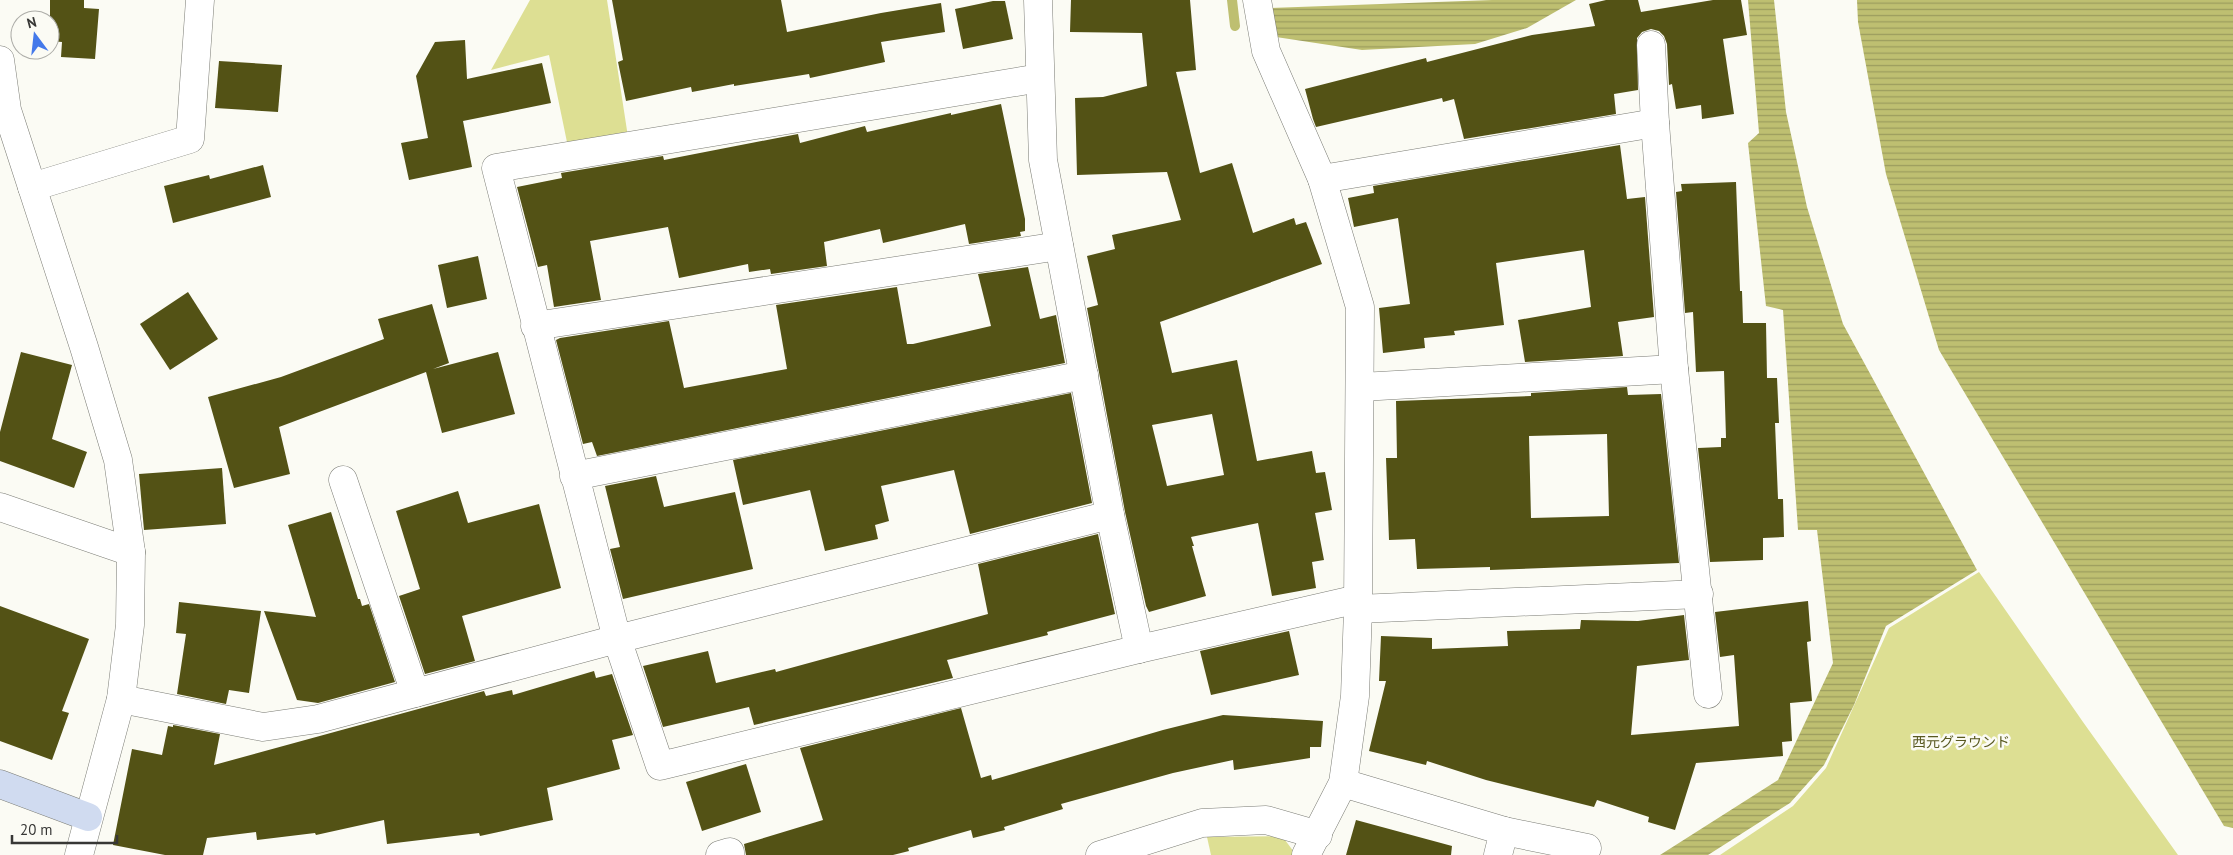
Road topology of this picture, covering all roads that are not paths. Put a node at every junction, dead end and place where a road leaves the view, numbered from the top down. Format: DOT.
graph roads {
  1 [pos="200,0"];
  2 [pos="1038,0"];
  3 [pos="1257,0"];
  4 [pos="1651,45"];
  5 [pos="0,60"];
  6 [pos="1040,78"];
  7 [pos="1655,123"];
  8 [pos="1322,179"];
  9 [pos="32,187"];
  10 [pos="1059,246"];
  11 [pos="535,326"];
  12 [pos="1674,369"];
  13 [pos="1084,375"];
  14 [pos="1361,387"];
  15 [pos="574,476"];
  16 [pos="343,480"];
  17 [pos="0,507"];
  18 [pos="1110,514"];
  19 [pos="131,552"];
  20 [pos="1699,594"];
  21 [pos="1358,604"];
  22 [pos="617,639"];
  23 [pos="1139,648"];
  24 [pos="415,693"];
  25 [pos="1708,694"];
  26 [pos="121,699"];
  27 [pos="1343,783"];
  28 [pos="0,784"];
  29 [pos="88,817"];
  30 [pos="1501,843"];
  31 [pos="1312,845"];
  32 [pos="1586,848"];
  33 [pos="79,855"];
  34 [pos="720,855"];
  35 [pos="730,855"];
  36 [pos="1100,855"];
  1 -- 9 [label="street"];
  2 -- 6 [label="street"];
  3 -- 8 [label="street"];
  4 -- 7 [label="street"];
  5 -- 9 [label="street"];
  6 -- 10 [label="street"];
  6 -- 11 [label="street"];
  7 -- 8 [label="street"];
  7 -- 12 [label="street"];
  8 -- 14 [label="street"];
  9 -- 19 [label="street"];
  10 -- 11 [label="street"];
  10 -- 13 [label="street"];
  11 -- 15 [label="street"];
  12 -- 14 [label="street"];
  12 -- 20 [label="street"];
  13 -- 15 [label="street"];
  13 -- 18 [label="street"];
  14 -- 21 [label="street"];
  15 -- 22 [label="street"];
  16 -- 24 [label="street"];
  17 -- 19 [label="street"];
  18 -- 22 [label="street"];
  18 -- 23 [label="street"];
  19 -- 26 [label="street"];
  20 -- 21 [label="street"];
  20 -- 25 [label="street"];
  21 -- 23 [label="street"];
  21 -- 27 [label="street"];
  22 -- 23 [label="street"];
  22 -- 24 [label="street"];
  24 -- 26 [label="street"];
  26 -- 29 [label="street"];
  27 -- 30 [label="street"];
  27 -- 31 [label="street"];
  28 -- 29 [label="street"];
  29 -- 33 [label="street"];
  30 -- 32 [label="street"];
  31 -- 36 [label="street"];
  34 -- 35 [label="street"];
}
